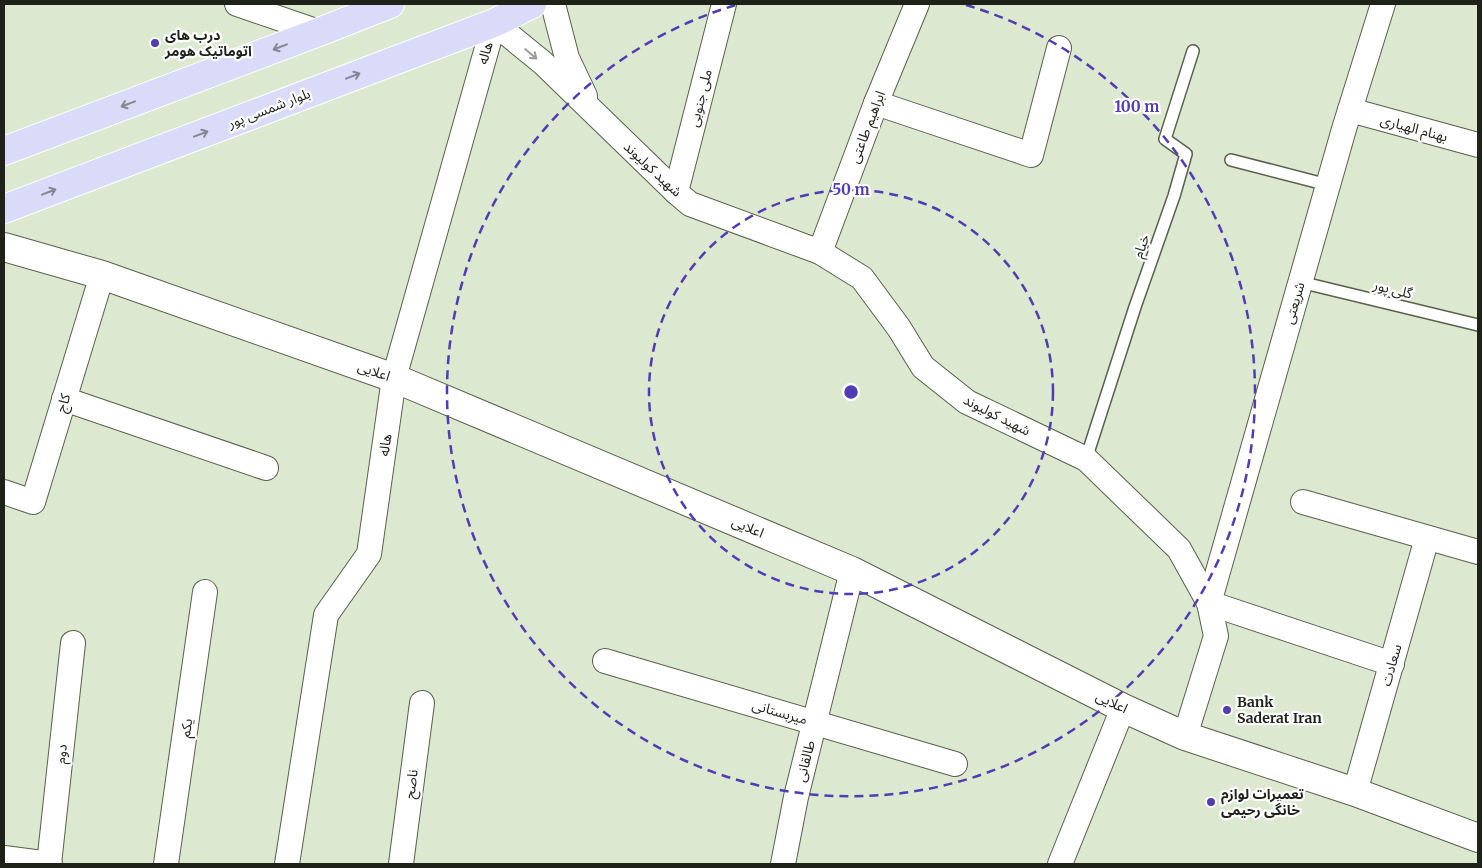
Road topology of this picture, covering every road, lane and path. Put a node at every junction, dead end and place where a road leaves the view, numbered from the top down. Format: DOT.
graph roads {
  1 [pos="237,4"];
  2 [pos="390,4"];
  3 [pos="532,4"];
  4 [pos="553,4"];
  5 [pos="724,4"];
  6 [pos="916,4"];
  7 [pos="1383,4"];
  8 [pos="494,23"];
  9 [pos="319,32"];
  10 [pos="1058,48"];
  11 [pos="1193,51"];
  12 [pos="876,103"];
  13 [pos="1350,110"];
  14 [pos="593,111"];
  15 [pos="1478,145"];
  16 [pos="4,151"];
  17 [pos="1231,160"];
  18 [pos="1328,185"];
  19 [pos="676,192"];
  20 [pos="4,210"];
  21 [pos="4,246"];
  22 [pos="820,252"];
  23 [pos="102,275"];
  24 [pos="1300,282"];
  25 [pos="1478,325"];
  26 [pos="394,378"];
  27 [pos="64,399"];
  28 [pos="1086,459"];
  29 [pos="266,468"];
  30 [pos="4,492"];
  31 [pos="1302,502"];
  32 [pos="1427,538"];
  33 [pos="1478,552"];
  34 [pos="852,571"];
  35 [pos="206,592"];
  36 [pos="1209,603"];
  37 [pos="73,643"];
  38 [pos="605,661"];
  39 [pos="1392,664"];
  40 [pos="422,703"];
  41 [pos="1122,708"];
  42 [pos="815,723"];
  43 [pos="1185,736"];
  44 [pos="956,764"];
  45 [pos="1356,792"];
  46 [pos="1478,838"];
  47 [pos="4,858"];
  48 [pos="49,864"];
  49 [pos="166,864"];
  50 [pos="287,864"];
  51 [pos="401,864"];
  52 [pos="783,864"];
  53 [pos="1060,864"];
  1 -- 9 [label="street"];
  2 -- 9 [label="main road"];
  3 -- 8 [label="main road, بلوار شمسی پور"];
  4 -- 14 [label="street, شهید کولیوند"];
  5 -- 19 [label="street, ملی جنوبی"];
  6 -- 12 [label="street, ابراهیم طاعتی"];
  7 -- 13 [label="street, شریعتی"];
  8 -- 14 [label="street, شهید کولیوند, one-way"];
  20 -- 8 [label="main road, بلوار شمسی پور, one-way"];
  8 -- 26 [label="street, هاله"];
  9 -- 16 [label="main road, one-way"];
  10 -- 12 [label="street"];
  11 -- 28 [label="lane, خیام"];
  12 -- 22 [label="street, ابراهیم طاعتی"];
  13 -- 15 [label="street, بهنام الهیاری"];
  13 -- 18 [label="street, شریعتی"];
  14 -- 19 [label="street, شهید کولیوند"];
  17 -- 18 [label="lane"];
  18 -- 24 [label="street, شریعتی"];
  19 -- 22 [label="street, شهید کولیوند"];
  21 -- 23 [label="street, اعلایی"];
  22 -- 28 [label="street, شهید کولیوند"];
  23 -- 26 [label="street, اعلایی"];
  23 -- 27 [label="street, کاج"];
  24 -- 25 [label="lane, گلی پور"];
  24 -- 36 [label="street, شریعتی"];
  26 -- 34 [label="street, اعلایی"];
  26 -- 50 [label="street, هاله"];
  27 -- 29 [label="street"];
  27 -- 30 [label="street, کاج"];
  28 -- 36 [label="street, شهید کولیوند"];
  31 -- 32 [label="street"];
  32 -- 33 [label="street"];
  32 -- 39 [label="street, سعادت"];
  34 -- 41 [label="street, اعلایی"];
  34 -- 42 [label="street, طالقانی"];
  35 -- 49 [label="street, یکم"];
  36 -- 39 [label="street"];
  36 -- 43 [label="street, شهید کولیوند"];
  37 -- 48 [label="street, دوم"];
  38 -- 42 [label="street, میربستانی"];
  39 -- 45 [label="street, سعادت"];
  40 -- 51 [label="street, ناصح"];
  41 -- 43 [label="street, اعلایی"];
  41 -- 53 [label="street"];
  42 -- 44 [label="street, میربستانی"];
  42 -- 52 [label="street, طالقانی"];
  43 -- 45 [label="street, اعلایی"];
  45 -- 46 [label="street, اعلایی"];
  47 -- 48 [label="street"];
}
